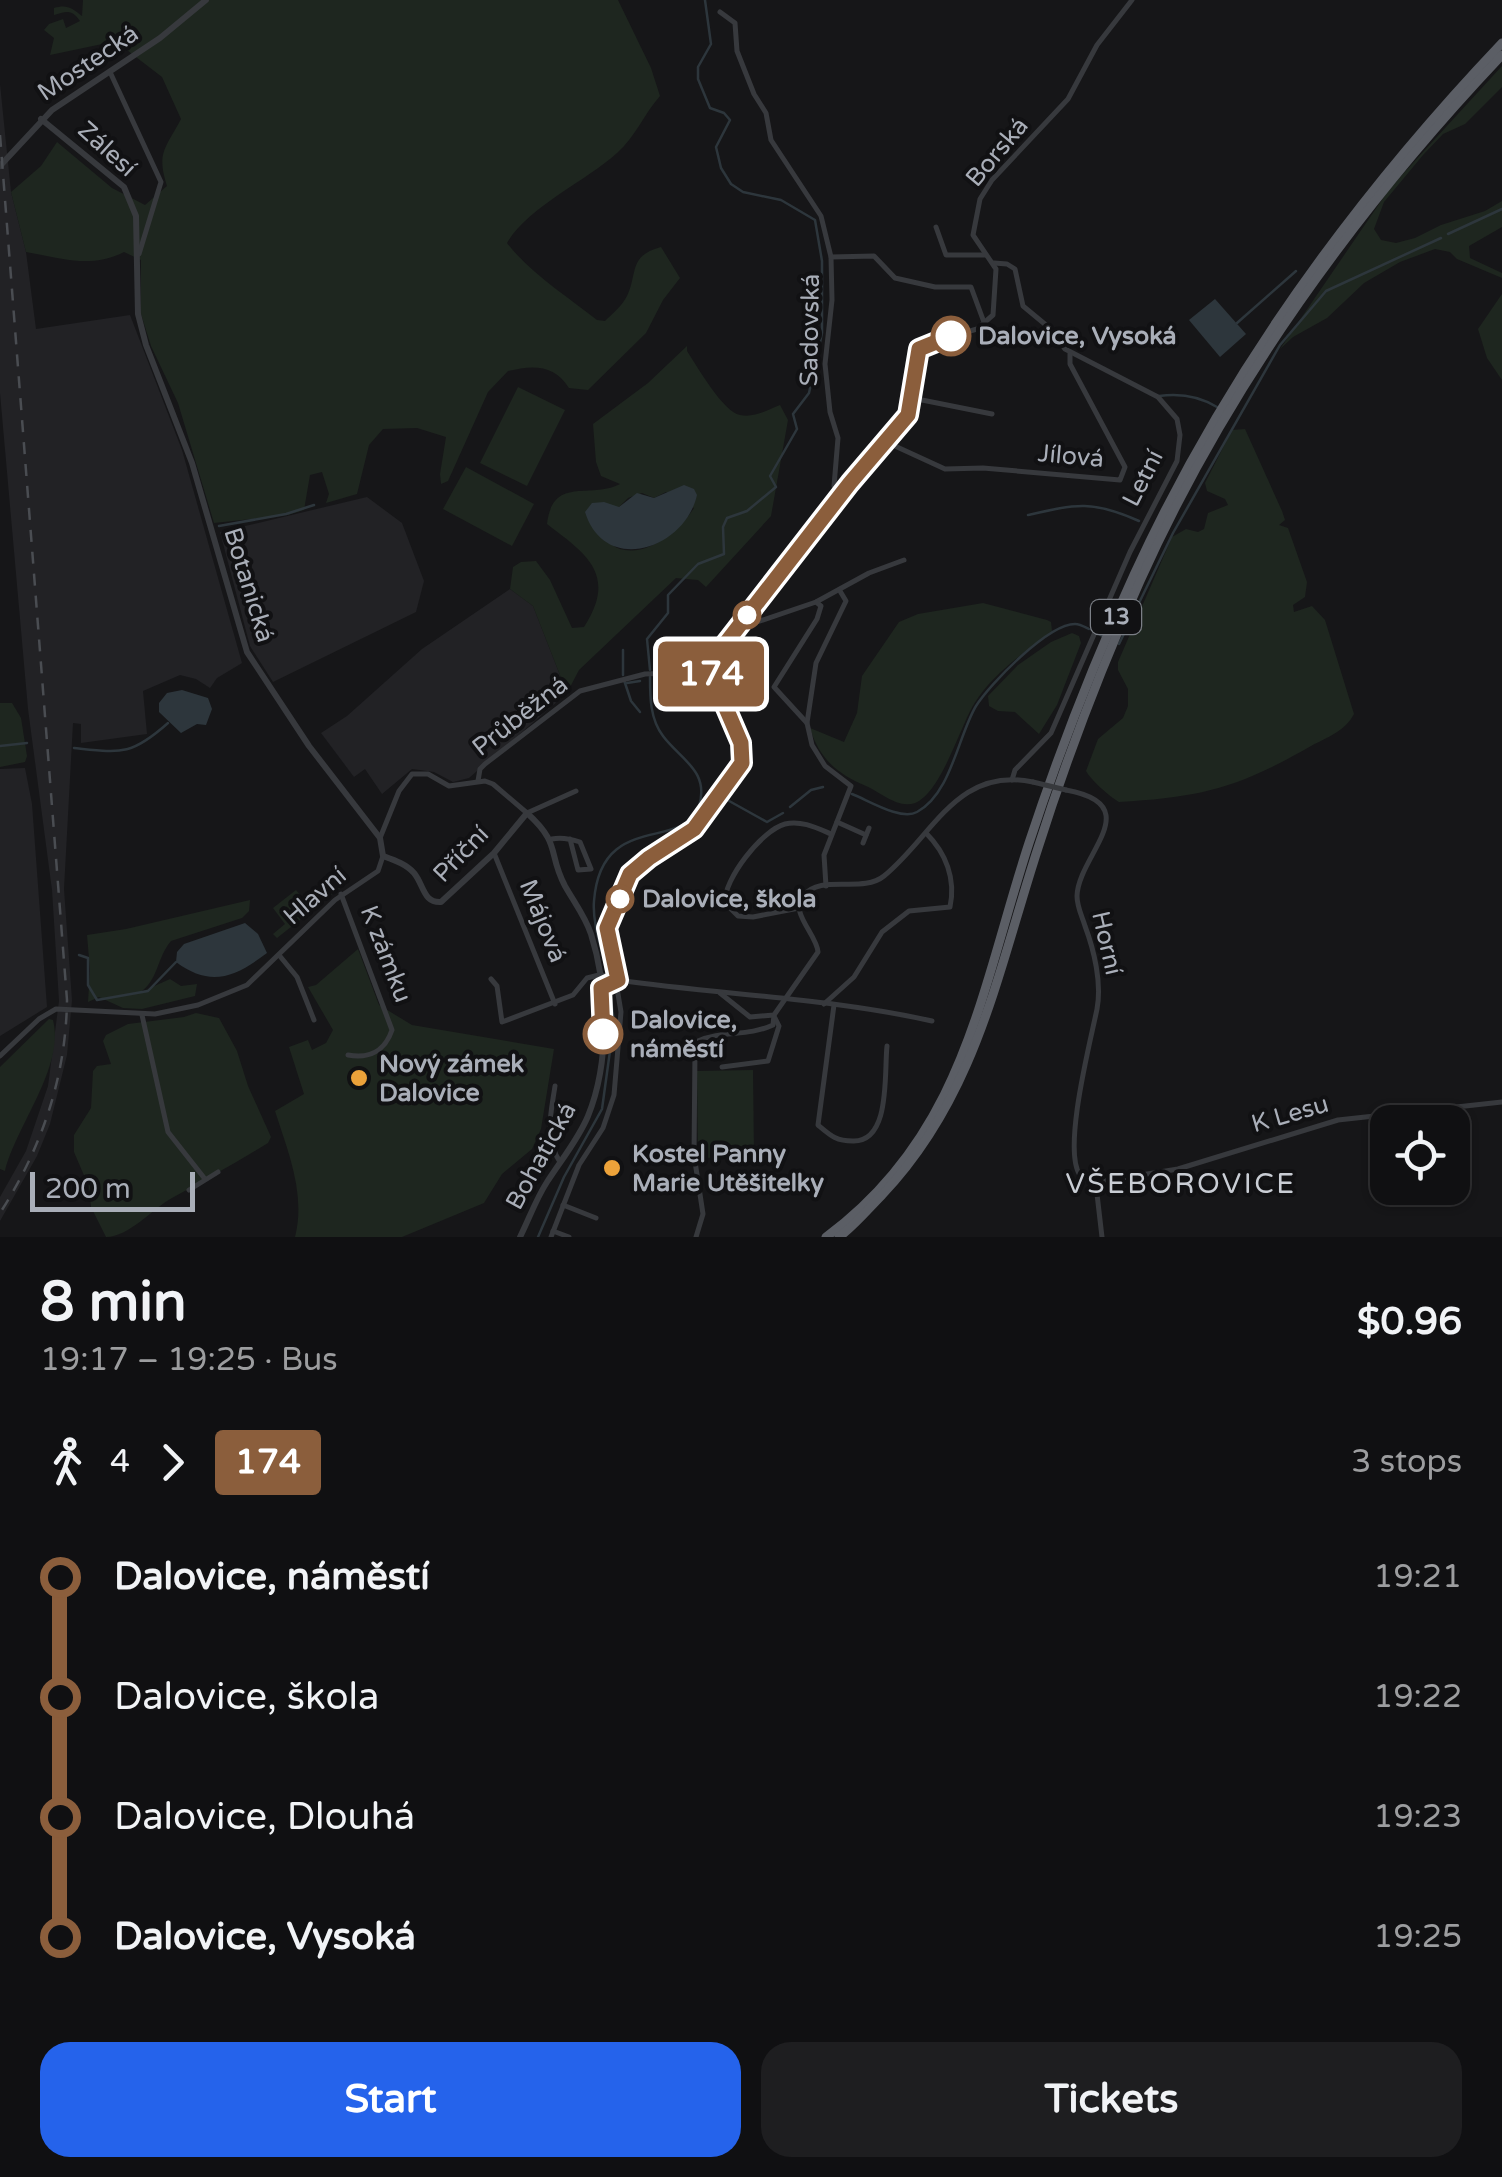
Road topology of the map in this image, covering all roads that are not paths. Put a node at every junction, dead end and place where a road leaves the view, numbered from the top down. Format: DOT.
graph roads {
  1 [pos="206,0"];
  2 [pos="1132,0"];
  3 [pos="720,12"];
  4 [pos="1502,43"];
  5 [pos="1502,55"];
  6 [pos="110,72"];
  7 [pos="41,119"];
  8 [pos="0,166"];
  9 [pos="136,216"];
  10 [pos="936,227"];
  11 [pos="986,255"];
  12 [pos="831,257"];
  13 [pos="137,262"];
  14 [pos="993,263"];
  15 [pos="984,325"];
  16 [pos="1070,354"];
  17 [pos="912,398"];
  18 [pos="992,414"];
  19 [pos="884,441"];
  20 [pos="840,497"];
  21 [pos="904,560"];
  22 [pos="840,591"];
  23 [pos="816,602"];
  24 [pos="740,623"];
  25 [pos="708,666"];
  26 [pos="808,724"];
  27 [pos="1012,780"];
  28 [pos="478,781"];
  29 [pos="576,791"];
  30 [pos="527,813"];
  31 [pos="836,822"];
  32 [pos="831,834"];
  33 [pos="926,834"];
  34 [pos="866,835"];
  35 [pos="380,838"];
  36 [pos="552,839"];
  37 [pos="570,839"];
  38 [pos="494,853"];
  39 [pos="383,856"];
  40 [pos="826,886"];
  41 [pos="342,894"];
  42 [pos="799,908"];
  43 [pos="279,955"];
  44 [pos="492,979"];
  45 [pos="607,981"];
  46 [pos="720,994"];
  47 [pos="788,998"];
  48 [pos="554,1004"];
  49 [pos="824,1004"];
  50 [pos="834,1006"];
  51 [pos="142,1015"];
  52 [pos="774,1017"];
  53 [pos="314,1020"];
  54 [pos="932,1022"];
  55 [pos="887,1046"];
  56 [pos="348,1055"];
  57 [pos="0,1056"];
  58 [pos="722,1067"];
  59 [pos="555,1086"];
  60 [pos="1502,1102"];
  61 [pos="560,1162"];
  62 [pos="218,1172"];
  63 [pos="206,1179"];
  64 [pos="1092,1183"];
  65 [pos="189,1190"];
  66 [pos="563,1205"];
  67 [pos="596,1218"];
  68 [pos="552,1234"];
  69 [pos="844,1235"];
  70 [pos="520,1237"];
  71 [pos="568,1237"];
  72 [pos="696,1237"];
  73 [pos="826,1237"];
  74 [pos="1102,1237"];
  1 -- 6 [label="street, Mostecká"];
  2 -- 11 [label="street, Borská"];
  3 -- 12 [label="street, Sadovská"];
  4 -- 73 [label="highway, 13"];
  5 -- 69 [label="highway, 13"];
  6 -- 7 [label="street, Mostecká"];
  6 -- 13 [label="street"];
  7 -- 8 [label="street, Mostecká"];
  7 -- 9 [label="street, Zálesí"];
  9 -- 13 [label="street, Botanická"];
  10 -- 11 [label="street"];
  11 -- 14 [label="street"];
  12 -- 15 [label="street"];
  12 -- 20 [label="street, Sadovská"];
  13 -- 35 [label="street, Botanická"];
  14 -- 15 [label="street"];
  14 -- 16 [label="street, Letní"];
  15 -- 17 [label="street"];
  16 -- 19 [label="street, Jílová"];
  16 -- 27 [label="street, Letní"];
  17 -- 18 [label="street"];
  17 -- 19 [label="street"];
  19 -- 20 [label="street"];
  20 -- 24 [label="street"];
  21 -- 22 [label="street"];
  22 -- 23 [label="street"];
  22 -- 26 [label="street"];
  23 -- 24 [label="street"];
  23 -- 26 [label="street"];
  24 -- 25 [label="street"];
  25 -- 28 [label="street, Průběžná"];
  25 -- 45 [label="street"];
  26 -- 31 [label="street"];
  27 -- 33 [label="street"];
  27 -- 64 [label="street, Horní, bridge"];
  28 -- 30 [label="street"];
  28 -- 35 [label="street"];
  29 -- 30 [label="street, Příční"];
  30 -- 36 [label="street"];
  30 -- 38 [label="street, Příční"];
  31 -- 32 [label="street"];
  31 -- 34 [label="street"];
  32 -- 40 [label="street"];
  32 -- 42 [label="street"];
  33 -- 40 [label="street"];
  33 -- 49 [label="street"];
  35 -- 39 [label="street"];
  36 -- 37 [label="street"];
  36 -- 45 [label="street"];
  37 -- 37 [label="street"];
  38 -- 39 [label="street, Příční"];
  38 -- 48 [label="street, Májová"];
  39 -- 41 [label="street, Hlavní"];
  40 -- 42 [label="street"];
  41 -- 43 [label="street, Hlavní"];
  41 -- 56 [label="street, K zámku"];
  42 -- 47 [label="street"];
  43 -- 51 [label="street, Hlavní"];
  43 -- 53 [label="street"];
  44 -- 48 [label="street"];
  45 -- 46 [label="street"];
  45 -- 48 [label="street"];
  45 -- 61 [label="street, Bohatická"];
  45 -- 66 [label="street"];
  46 -- 47 [label="street"];
  46 -- 52 [label="street"];
  47 -- 49 [label="street"];
  47 -- 52 [label="street"];
  49 -- 50 [label="street"];
  50 -- 54 [label="street"];
  50 -- 55 [label="street"];
  51 -- 57 [label="street, Hlavní"];
  51 -- 63 [label="street"];
  52 -- 58 [label="street"];
  52 -- 72 [label="street"];
  59 -- 61 [label="street"];
  60 -- 64 [label="street, K Lesu"];
  61 -- 70 [label="street, Bohatická"];
  62 -- 63 [label="street"];
  63 -- 65 [label="street"];
  64 -- 74 [label="street"];
  66 -- 67 [label="street"];
  66 -- 68 [label="street"];
  68 -- 71 [label="street"];
}
